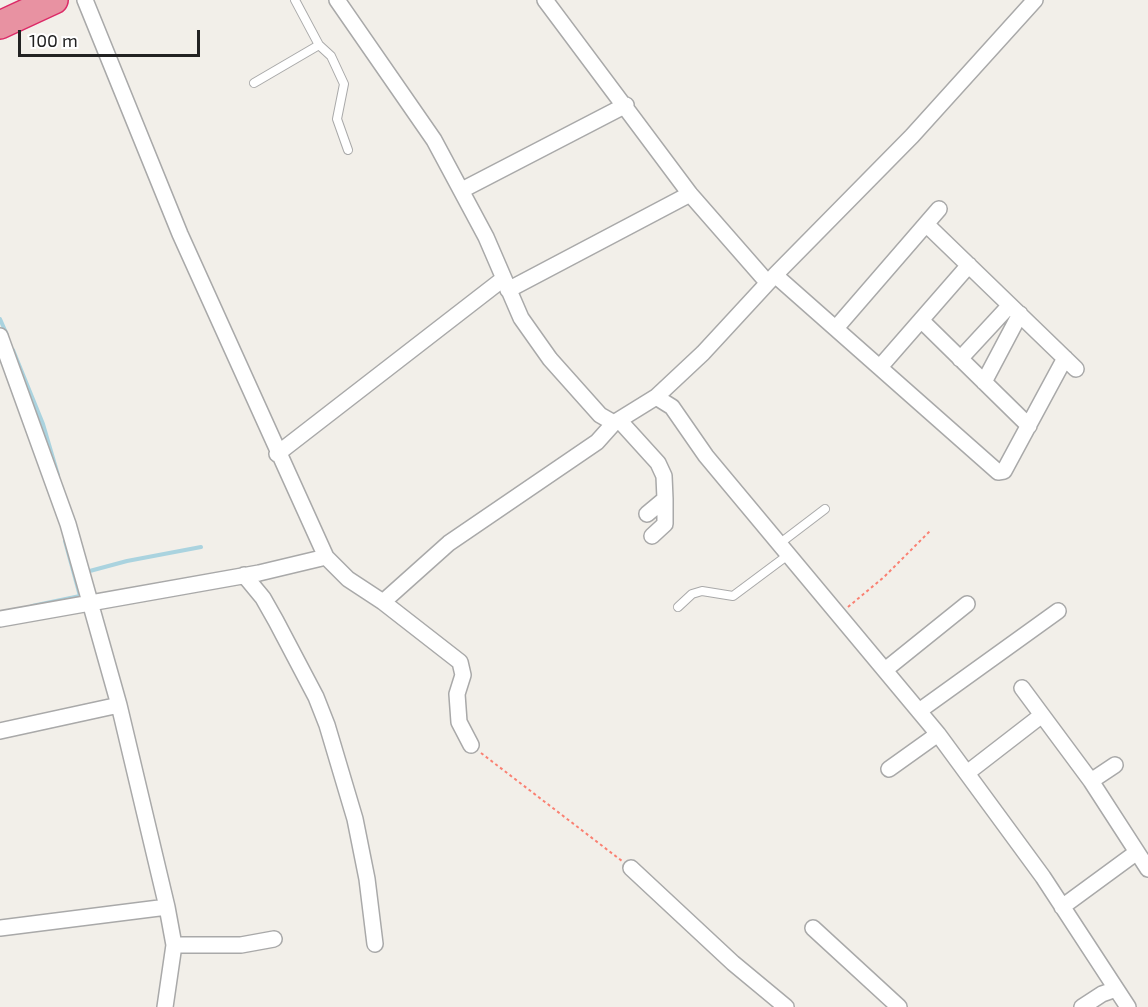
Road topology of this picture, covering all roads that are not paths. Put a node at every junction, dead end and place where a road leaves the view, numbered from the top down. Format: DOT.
graph roads {
  1 [pos="54,0"];
  2 [pos="85,0"];
  3 [pos="295,0"];
  4 [pos="337,0"];
  5 [pos="545,0"];
  6 [pos="1035,0"];
  7 [pos="0,25"];
  8 [pos="319,45"];
  9 [pos="254,83"];
  10 [pos="626,105"];
  11 [pos="348,150"];
  12 [pos="462,190"];
  13 [pos="690,194"];
  14 [pos="939,209"];
  15 [pos="926,224"];
  16 [pos="969,265"];
  17 [pos="771,278"];
  18 [pos="505,284"];
  19 [pos="1015,309"];
  20 [pos="921,320"];
  21 [pos="836,328"];
  22 [pos="0,336"];
  23 [pos="1065,358"];
  24 [pos="960,359"];
  25 [pos="880,367"];
  26 [pos="1076,369"];
  27 [pos="984,382"];
  28 [pos="656,397"];
  29 [pos="617,421"];
  30 [pos="1029,426"];
  31 [pos="277,454"];
  32 [pos="665,499"];
  33 [pos="825,509"];
  34 [pos="647,514"];
  35 [pos="652,536"];
  36 [pos="784,550"];
  37 [pos="326,557"];
  38 [pos="244,575"];
  39 [pos="383,602"];
  40 [pos="88,603"];
  41 [pos="967,604"];
  42 [pos="678,607"];
  43 [pos="1058,611"];
  44 [pos="0,619"];
  45 [pos="885,670"];
  46 [pos="1022,688"];
  47 [pos="118,705"];
  48 [pos="919,711"];
  49 [pos="1042,715"];
  50 [pos="0,731"];
  51 [pos="938,734"];
  52 [pos="471,745"];
  53 [pos="1115,765"];
  54 [pos="888,769"];
  55 [pos="967,773"];
  56 [pos="1091,781"];
  57 [pos="1137,852"];
  58 [pos="631,868"];
  59 [pos="1148,868"];
  60 [pos="167,907"];
  61 [pos="1062,907"];
  62 [pos="0,928"];
  63 [pos="813,928"];
  64 [pos="274,939"];
  65 [pos="375,944"];
  66 [pos="174,945"];
  67 [pos="1116,989"];
  68 [pos="165,1007"];
  69 [pos="786,1007"];
  70 [pos="900,1007"];
  71 [pos="1082,1007"];
  72 [pos="1128,1007"];
  1 -- 7 [label="highway"];
  2 -- 31 [label="street"];
  3 -- 8 [label="lane"];
  4 -- 12 [label="street"];
  5 -- 10 [label="street"];
  6 -- 17 [label="street"];
  8 -- 9 [label="lane"];
  8 -- 11 [label="lane"];
  10 -- 12 [label="street"];
  10 -- 13 [label="street"];
  12 -- 18 [label="street"];
  13 -- 17 [label="street"];
  13 -- 18 [label="street"];
  14 -- 15 [label="street"];
  15 -- 16 [label="street"];
  15 -- 21 [label="street"];
  16 -- 19 [label="street"];
  16 -- 20 [label="street"];
  17 -- 21 [label="street"];
  17 -- 28 [label="street"];
  18 -- 29 [label="street"];
  18 -- 31 [label="street"];
  19 -- 23 [label="street"];
  19 -- 24 [label="street"];
  19 -- 27 [label="street"];
  20 -- 24 [label="street"];
  20 -- 25 [label="street"];
  21 -- 25 [label="street"];
  22 -- 40 [label="street"];
  23 -- 26 [label="street"];
  23 -- 30 [label="street"];
  24 -- 27 [label="street"];
  25 -- 30 [label="street"];
  27 -- 30 [label="street"];
  28 -- 29 [label="street"];
  28 -- 36 [label="street"];
  29 -- 32 [label="street"];
  29 -- 39 [label="street"];
  31 -- 37 [label="street"];
  32 -- 34 [label="street"];
  32 -- 35 [label="street"];
  33 -- 36 [label="lane"];
  36 -- 42 [label="lane"];
  36 -- 45 [label="street"];
  37 -- 38 [label="street"];
  37 -- 39 [label="street"];
  38 -- 40 [label="street"];
  38 -- 65 [label="street"];
  39 -- 52 [label="street"];
  40 -- 44 [label="street"];
  40 -- 47 [label="street"];
  41 -- 45 [label="street"];
  43 -- 48 [label="street"];
  45 -- 48 [label="street"];
  46 -- 49 [label="street"];
  47 -- 50 [label="street"];
  47 -- 60 [label="street"];
  48 -- 51 [label="street"];
  49 -- 55 [label="street"];
  49 -- 56 [label="street"];
  51 -- 54 [label="street"];
  51 -- 55 [label="street"];
  53 -- 56 [label="street"];
  55 -- 61 [label="street"];
  56 -- 57 [label="street"];
  57 -- 59 [label="street"];
  57 -- 61 [label="street"];
  58 -- 69 [label="street"];
  60 -- 62 [label="street"];
  60 -- 66 [label="street"];
  61 -- 67 [label="street"];
  63 -- 70 [label="street"];
  64 -- 66 [label="street"];
  66 -- 68 [label="street"];
  67 -- 71 [label="street"];
  67 -- 72 [label="street"];
}
